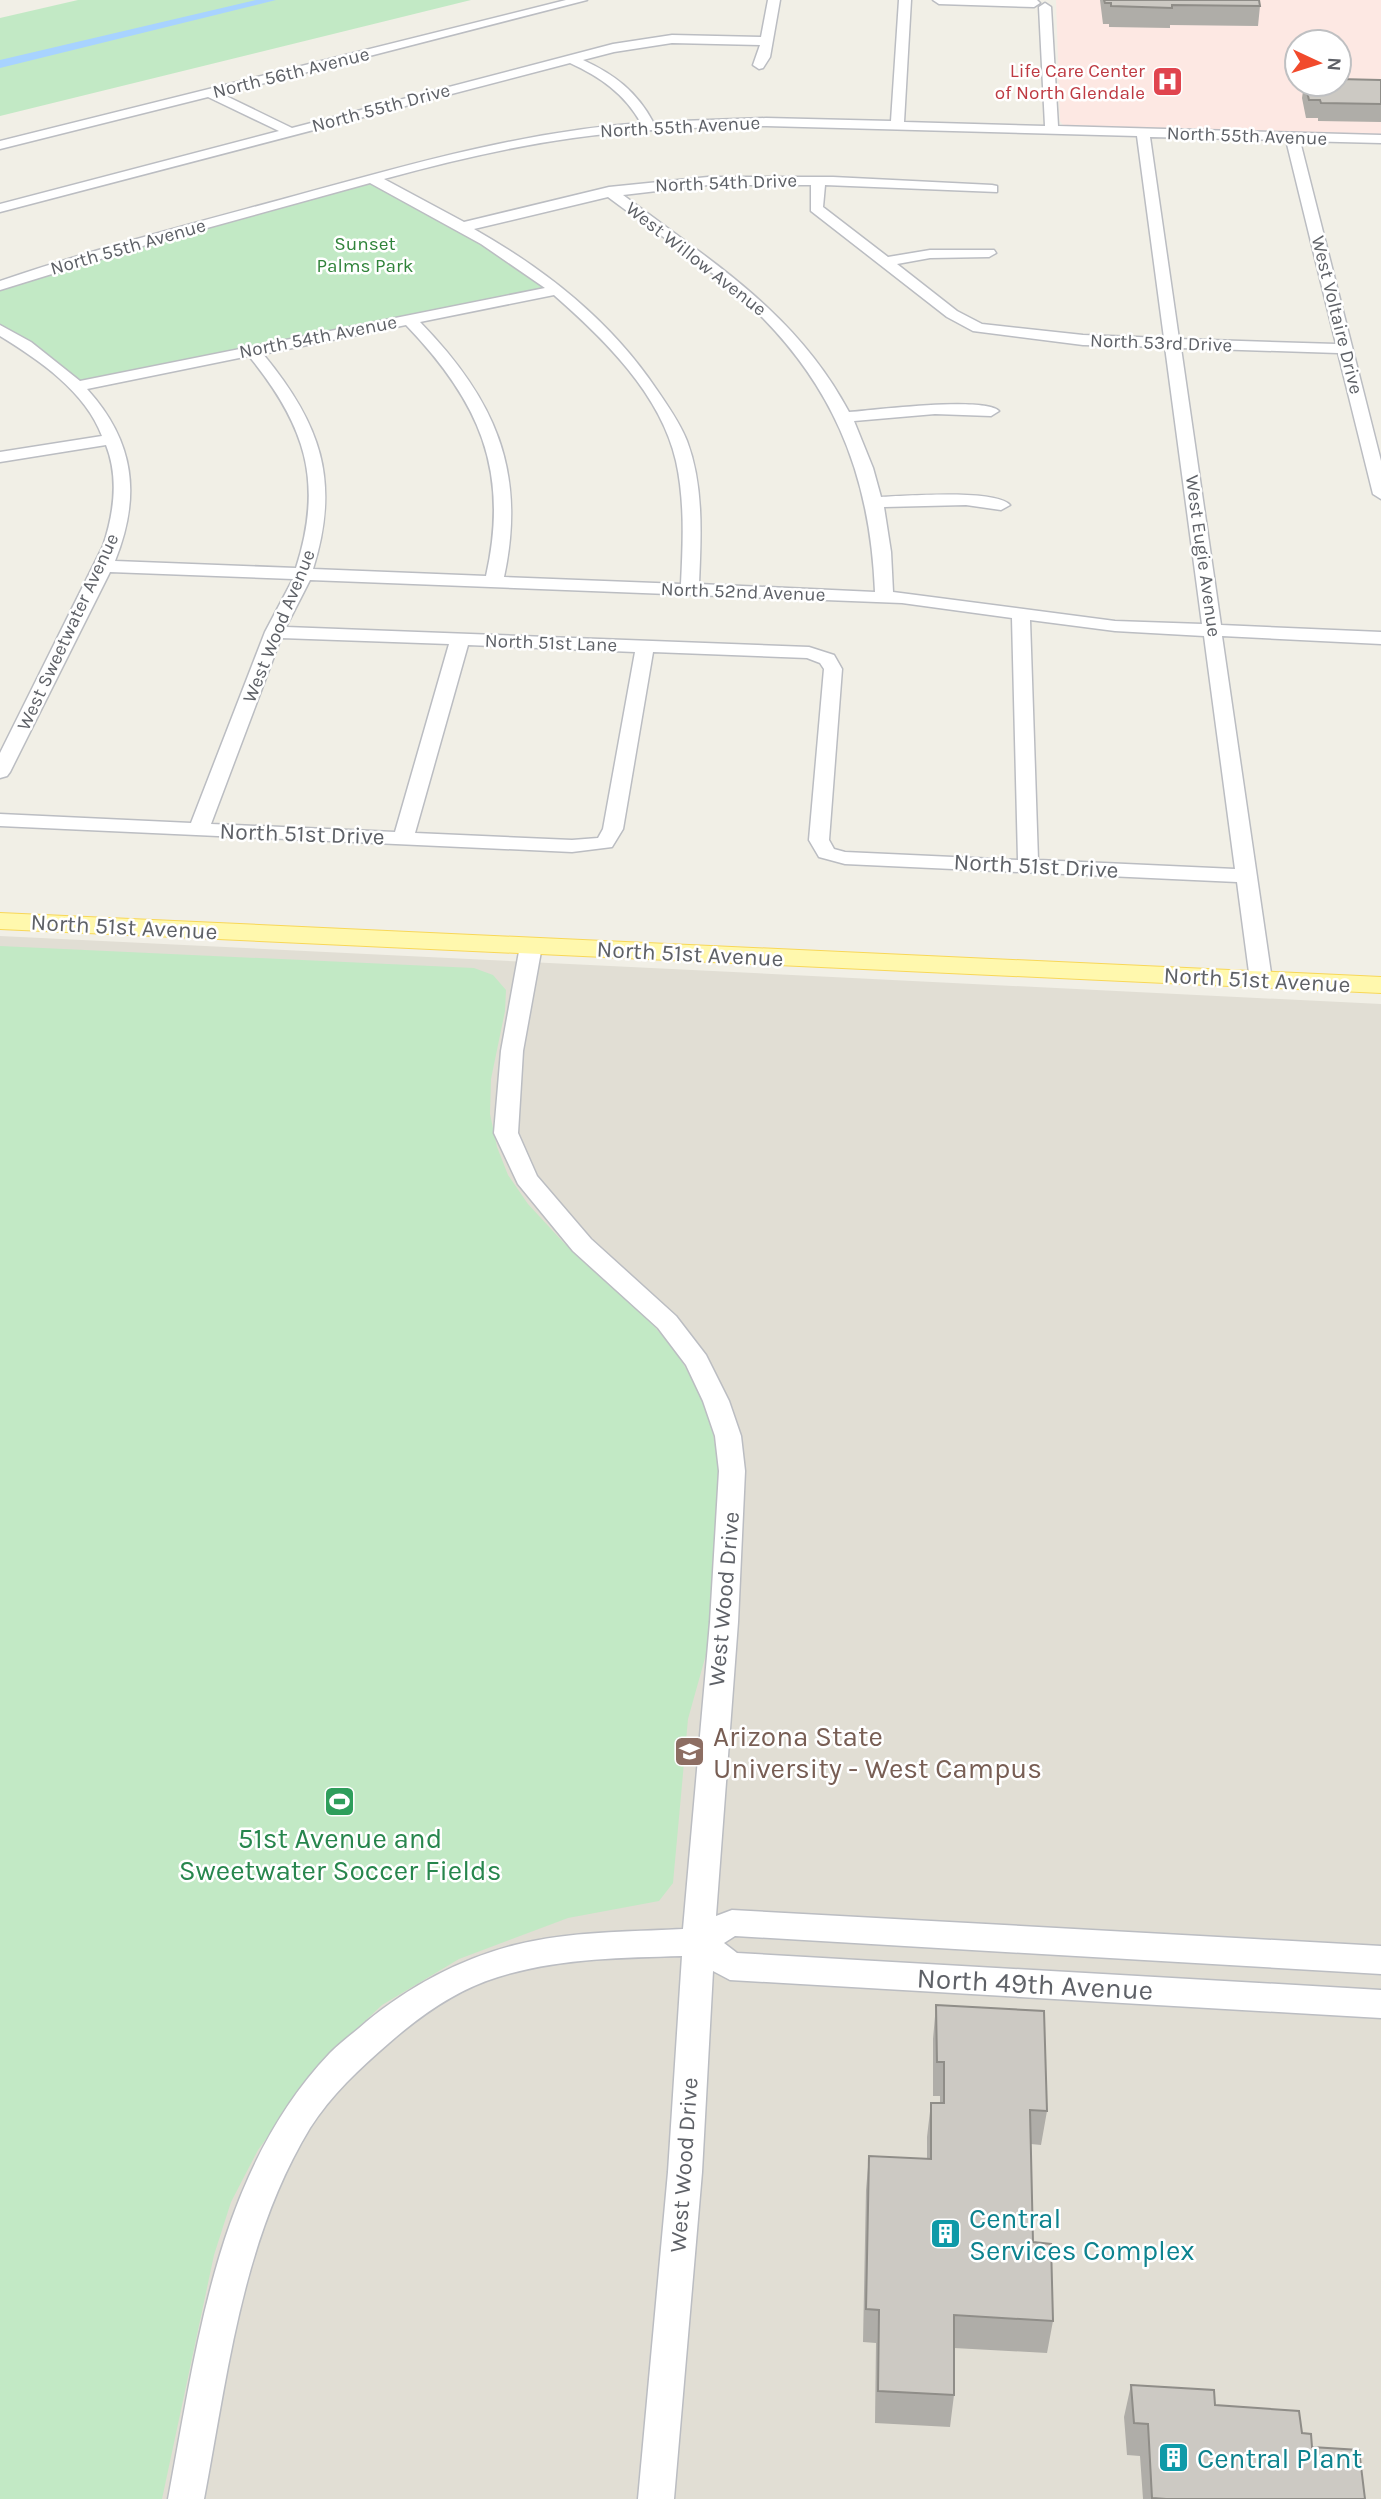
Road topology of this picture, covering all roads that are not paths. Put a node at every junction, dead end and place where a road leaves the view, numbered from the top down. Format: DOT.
graph roads {
  1 [pos="581,0"];
  2 [pos="774,0"];
  3 [pos="905,0"];
  4 [pos="939,0"];
  5 [pos="1042,2"];
  6 [pos="767,41"];
  7 [pos="571,59"];
  8 [pos="759,65"];
  9 [pos="210,93"];
  10 [pos="897,125"];
  11 [pos="649,126"];
  12 [pos="1052,129"];
  13 [pos="291,132"];
  14 [pos="1143,132"];
  15 [pos="1292,137"];
  16 [pos="1381,139"];
  17 [pos="0,145"];
  18 [pos="373,179"];
  19 [pos="818,181"];
  20 [pos="992,188"];
  21 [pos="608,191"];
  22 [pos="0,208"];
  23 [pos="463,227"];
  24 [pos="989,253"];
  25 [pos="884,262"];
  26 [pos="0,286"];
  27 [pos="558,290"];
  28 [pos="409,319"];
  29 [pos="0,330"];
  30 [pos="1172,343"];
  31 [pos="1345,349"];
  32 [pos="252,350"];
  33 [pos="78,386"];
  34 [pos="990,411"];
  35 [pos="845,417"];
  36 [pos="112,439"];
  37 [pos="0,457"];
  38 [pos="1381,494"];
  39 [pos="876,502"];
  40 [pos="1001,505"];
  41 [pos="103,566"];
  42 [pos="303,574"];
  43 [pos="494,582"];
  44 [pos="690,590"];
  45 [pos="884,597"];
  46 [pos="1021,612"];
  47 [pos="1213,631"];
  48 [pos="274,632"];
  49 [pos="1381,638"];
  50 [pos="460,640"];
  51 [pos="645,647"];
  52 [pos="0,772"];
  53 [pos="0,820"];
  54 [pos="199,829"];
  55 [pos="403,838"];
  56 [pos="826,853"];
  57 [pos="1027,866"];
  58 [pos="1247,876"];
  59 [pos="0,921"];
  60 [pos="531,946"];
  61 [pos="1261,980"];
  62 [pos="1381,985"];
  63 [pos="698,1940"];
  64 [pos="1381,1960"];
  65 [pos="1381,2004"];
  66 [pos="186,2499"];
  67 [pos="656,2499"];
  1 -- 9 [label="street, North 56th Avenue"];
  2 -- 6 [label="street"];
  3 -- 10 [label="street"];
  4 -- 5 [label="street"];
  5 -- 12 [label="street"];
  6 -- 7 [label="street, North 55th Drive"];
  6 -- 8 [label="street"];
  7 -- 11 [label="street"];
  7 -- 13 [label="street, North 55th Drive"];
  9 -- 13 [label="street"];
  9 -- 17 [label="street, North 56th Avenue"];
  10 -- 11 [label="street, North 55th Avenue"];
  10 -- 12 [label="street, North 55th Avenue"];
  11 -- 18 [label="street, North 55th Avenue"];
  12 -- 14 [label="street, North 55th Avenue"];
  13 -- 22 [label="street, North 55th Drive"];
  14 -- 15 [label="street, North 55th Avenue"];
  14 -- 30 [label="street, West Eugie Avenue"];
  15 -- 16 [label="street, North 55th Avenue"];
  15 -- 31 [label="street, West Voltaire Drive"];
  18 -- 23 [label="street"];
  18 -- 26 [label="street, North 55th Avenue"];
  19 -- 20 [label="street, North 54th Drive"];
  19 -- 21 [label="street, North 54th Drive"];
  19 -- 25 [label="street"];
  21 -- 23 [label="street, North 54th Drive"];
  21 -- 35 [label="street, West Willow Avenue"];
  23 -- 27 [label="street"];
  24 -- 25 [label="street"];
  25 -- 30 [label="street, North 53rd Drive"];
  27 -- 28 [label="street, North 54th Avenue"];
  27 -- 44 [label="street"];
  28 -- 32 [label="street, North 54th Avenue"];
  28 -- 43 [label="street"];
  29 -- 33 [label="street, West Sweetwater Avenue"];
  30 -- 31 [label="street, North 53rd Drive"];
  30 -- 47 [label="street, West Eugie Avenue"];
  31 -- 38 [label="street, West Voltaire Drive"];
  32 -- 33 [label="street, North 54th Avenue"];
  32 -- 42 [label="street, West Wood Avenue"];
  33 -- 36 [label="street, West Sweetwater Avenue"];
  34 -- 35 [label="street"];
  35 -- 39 [label="street, West Willow Avenue"];
  36 -- 37 [label="street"];
  36 -- 41 [label="street, West Sweetwater Avenue"];
  39 -- 40 [label="street"];
  39 -- 45 [label="street, West Willow Avenue"];
  41 -- 42 [label="street, North 52nd Avenue"];
  41 -- 52 [label="street, West Sweetwater Avenue"];
  42 -- 43 [label="street, North 52nd Avenue"];
  42 -- 48 [label="street, West Wood Avenue"];
  43 -- 44 [label="street, North 52nd Avenue"];
  44 -- 45 [label="street, North 52nd Avenue"];
  45 -- 46 [label="street, North 52nd Avenue"];
  46 -- 47 [label="street, North 52nd Avenue"];
  46 -- 57 [label="street"];
  47 -- 49 [label="street, North 52nd Avenue"];
  47 -- 58 [label="street, West Eugie Avenue"];
  48 -- 50 [label="street, North 51st Lane"];
  48 -- 54 [label="street, West Wood Avenue"];
  50 -- 51 [label="street, North 51st Lane"];
  50 -- 55 [label="street"];
  51 -- 55 [label="street, North 51st Drive"];
  51 -- 56 [label="street, North 51st Lane"];
  53 -- 54 [label="street, North 51st Drive"];
  54 -- 55 [label="street, North 51st Drive"];
  56 -- 57 [label="street, North 51st Drive"];
  57 -- 58 [label="street, North 51st Drive"];
  58 -- 61 [label="street, West Eugie Avenue"];
  59 -- 60 [label="main road, North 51st Avenue"];
  60 -- 61 [label="main road, North 51st Avenue"];
  60 -- 63 [label="street, West Wood Drive"];
  61 -- 62 [label="main road, North 51st Avenue"];
  63 -- 64 [label="street, North 49th Avenue"];
  63 -- 65 [label="street, North 49th Avenue"];
  63 -- 66 [label="street, North 49th Avenue"];
  63 -- 67 [label="street, West Wood Drive"];
}
